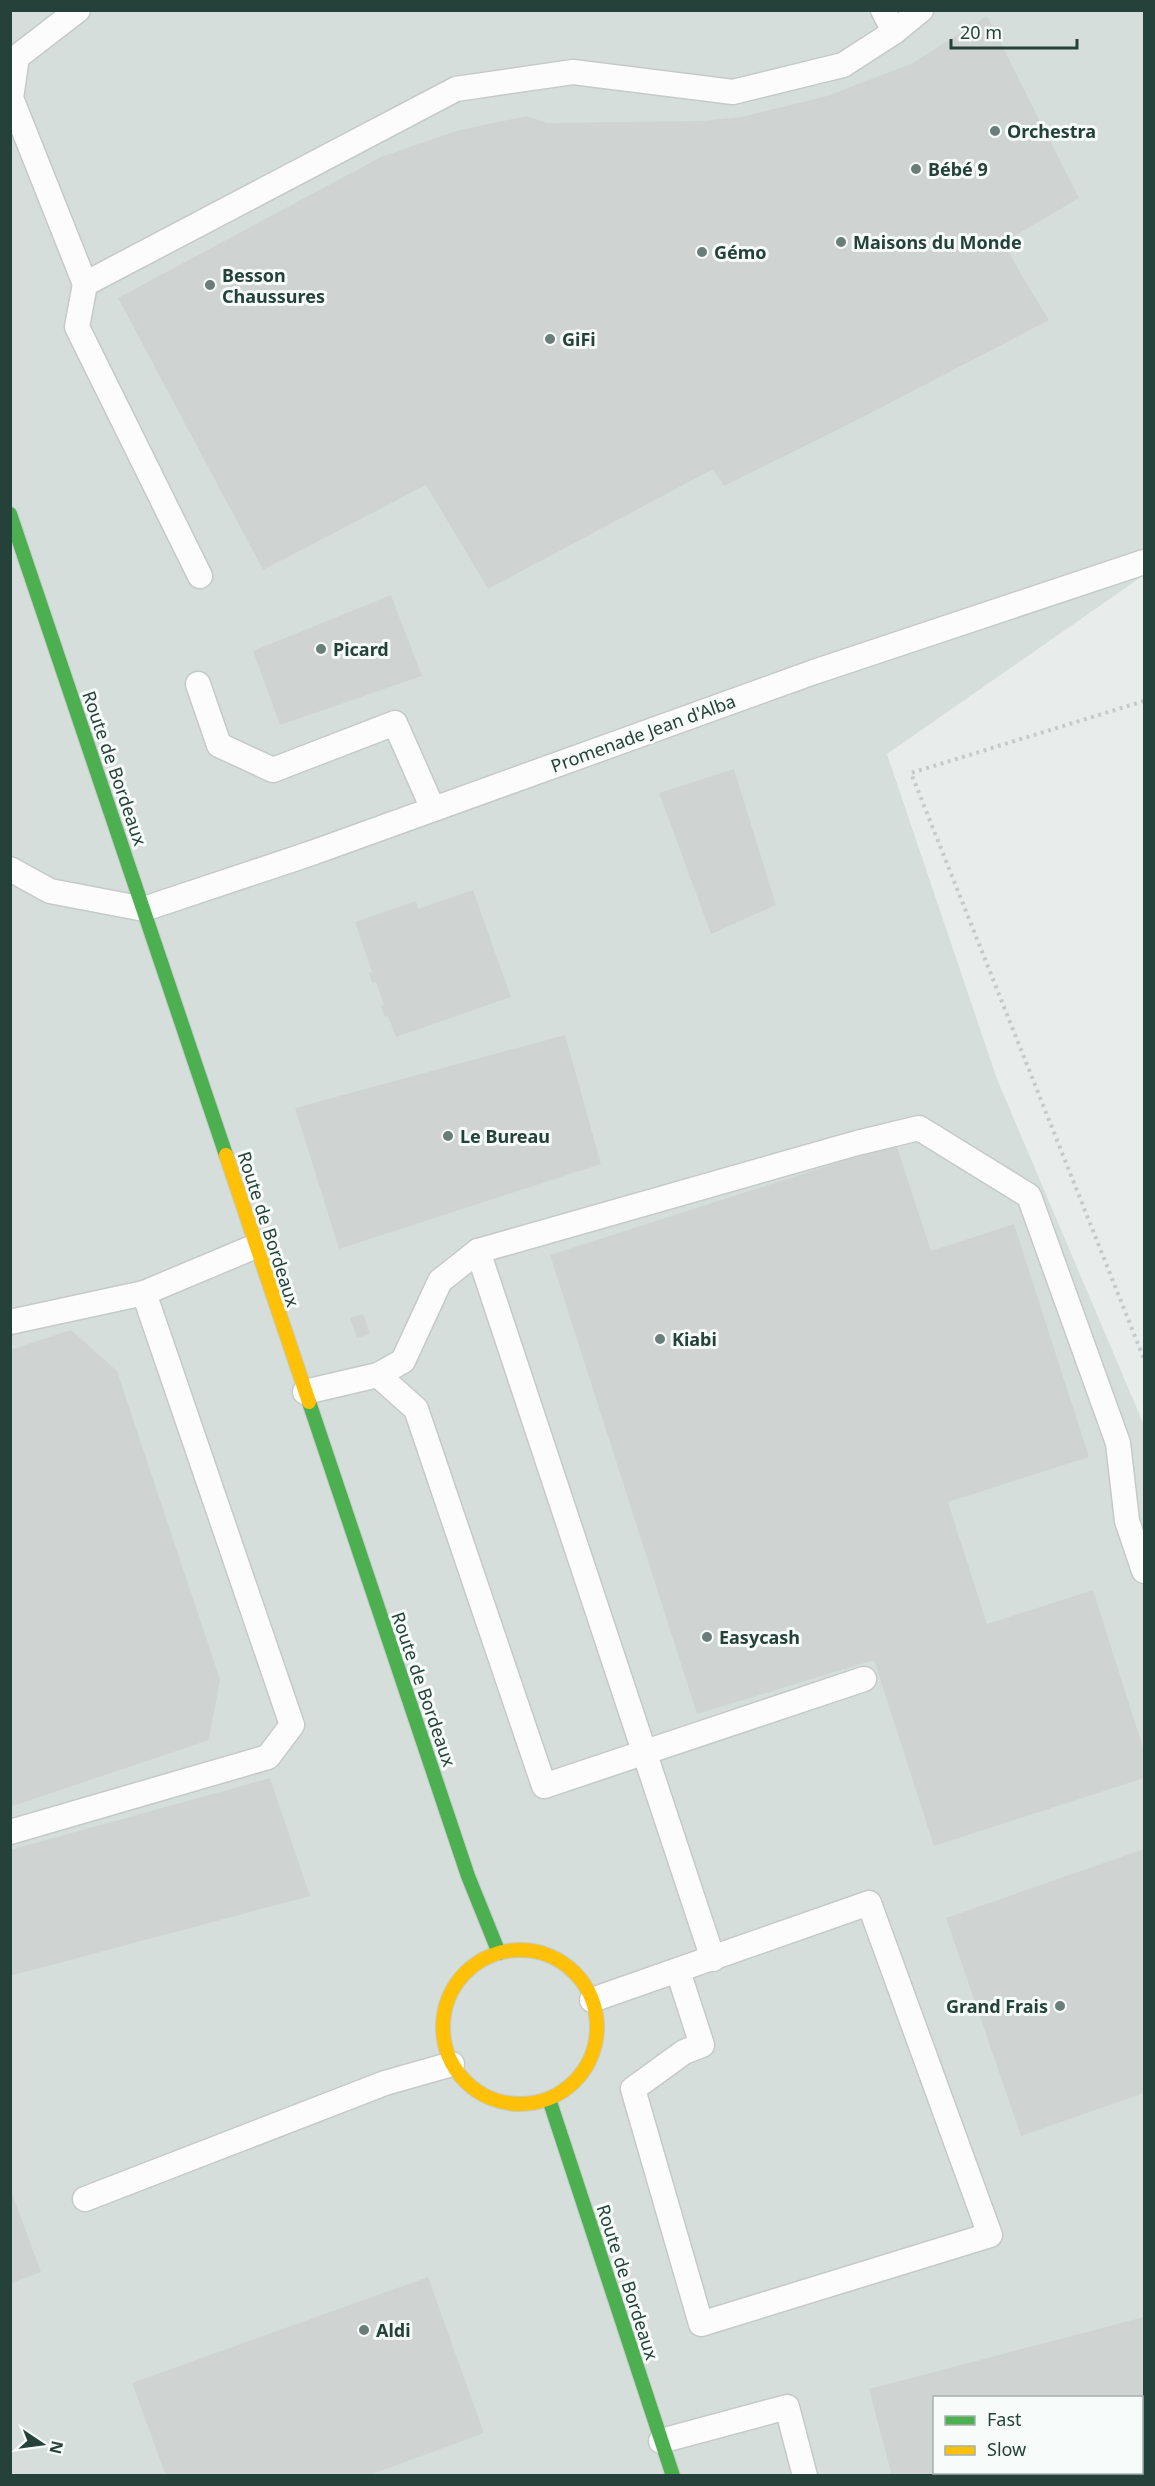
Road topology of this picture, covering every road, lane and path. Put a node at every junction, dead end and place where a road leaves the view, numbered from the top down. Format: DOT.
graph roads {
  1 [pos="78,10"];
  2 [pos="883,10"];
  3 [pos="921,10"];
  4 [pos="894,32"];
  5 [pos="85,284"];
  6 [pos="10,514"];
  7 [pos="1144,562"];
  8 [pos="200,576"];
  9 [pos="198,684"];
  10 [pos="1144,701"];
  11 [pos="433,809"];
  12 [pos="10,869"];
  13 [pos="144,909"];
  14 [pos="256,1246"];
  15 [pos="478,1251"];
  16 [pos="144,1293"];
  17 [pos="10,1322"];
  18 [pos="1144,1359"];
  19 [pos="378,1375"];
  20 [pos="305,1392"];
  21 [pos="1144,1571"];
  22 [pos="864,1679"];
  23 [pos="645,1754"];
  24 [pos="10,1832"];
  25 [pos="499,1953"];
  26 [pos="712,1959"];
  27 [pos="678,1971"];
  28 [pos="592,2000"];
  29 [pos="452,2064"];
  30 [pos="549,2099"];
  31 [pos="85,2199"];
  32 [pos="661,2441"];
  33 [pos="673,2475"];
  34 [pos="805,2475"];
  1 -- 5 [label="lane"];
  2 -- 4 [label="lane"];
  3 -- 4 [label="lane"];
  4 -- 5 [label="lane"];
  5 -- 8 [label="lane"];
  6 -- 13 [label="main road, Route de Bordeaux"];
  7 -- 11 [label="lane, Promenade Jean d'Alba"];
  9 -- 11 [label="lane"];
  10 -- 18 [label="path"];
  11 -- 13 [label="lane, Promenade Jean d'Alba"];
  12 -- 13 [label="lane"];
  13 -- 14 [label="main road, Route de Bordeaux"];
  14 -- 16 [label="lane"];
  14 -- 20 [label="main road, Route de Bordeaux"];
  15 -- 19 [label="lane"];
  15 -- 21 [label="lane"];
  15 -- 23 [label="lane"];
  16 -- 17 [label="lane"];
  16 -- 24 [label="lane"];
  19 -- 20 [label="lane"];
  19 -- 23 [label="lane"];
  20 -- 25 [label="main road, Route de Bordeaux"];
  22 -- 23 [label="lane"];
  23 -- 26 [label="lane"];
  25 -- 28 [label="main road"];
  25 -- 29 [label="main road"];
  26 -- 27 [label="lane"];
  26 -- 27 [label="lane"];
  27 -- 28 [label="lane"];
  28 -- 30 [label="main road"];
  29 -- 30 [label="main road"];
  29 -- 31 [label="lane"];
  30 -- 32 [label="main road, Route de Bordeaux"];
  32 -- 33 [label="main road, Route de Bordeaux"];
  32 -- 34 [label="lane"];
}
